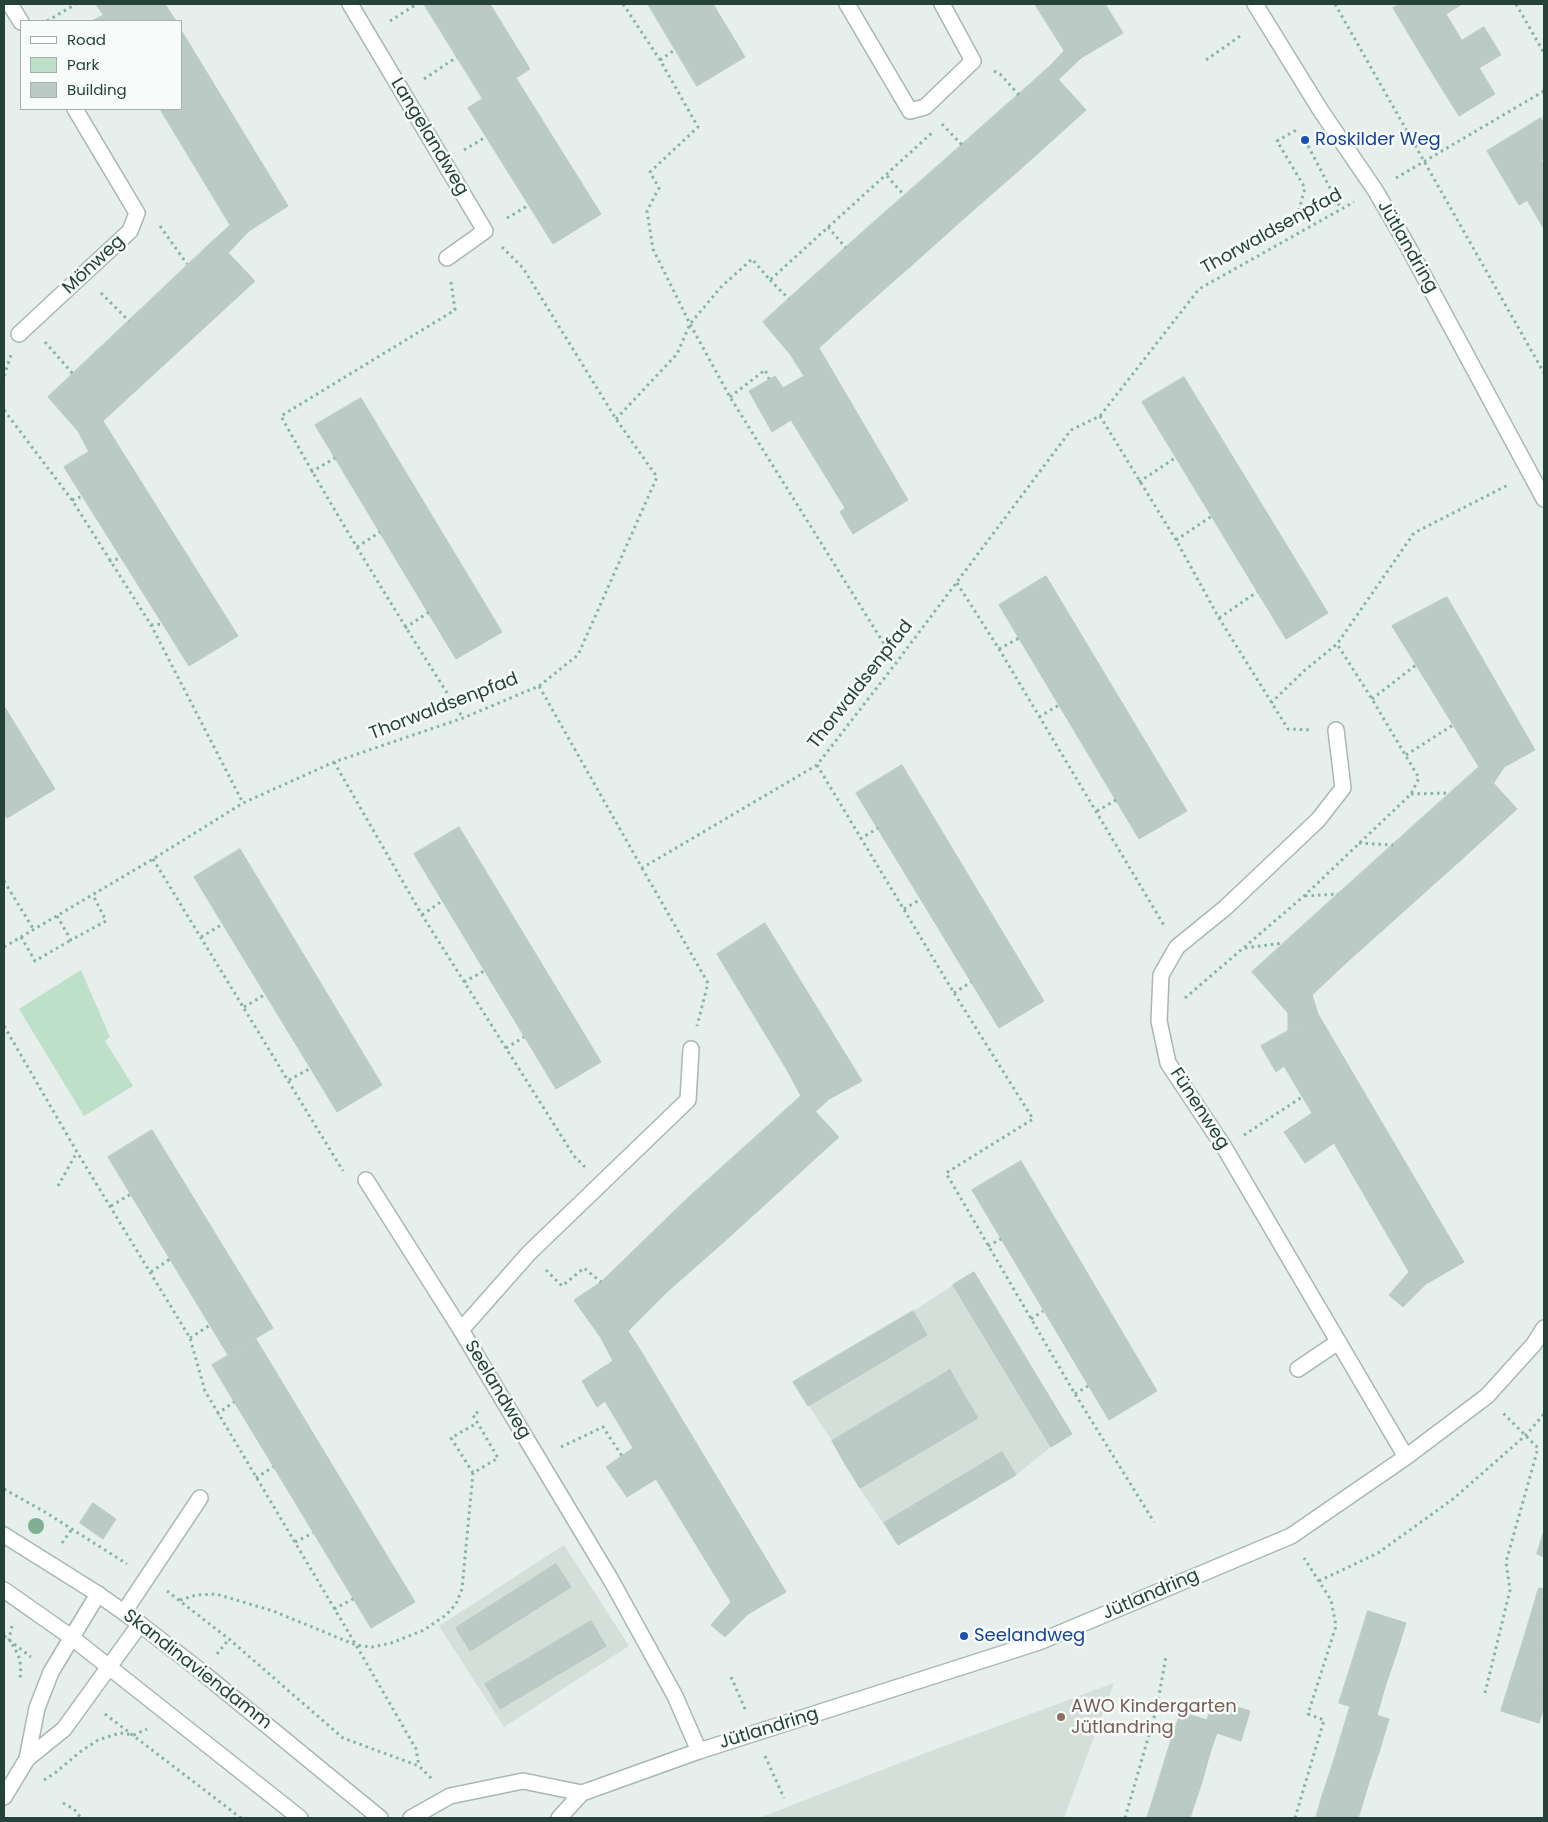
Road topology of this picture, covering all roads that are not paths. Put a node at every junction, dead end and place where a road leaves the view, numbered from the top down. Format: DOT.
graph roads {
  1 [pos="10,4"];
  2 [pos="350,4"];
  3 [pos="847,4"];
  4 [pos="942,4"];
  5 [pos="1254,4"];
  6 [pos="20,20"];
  7 [pos="76,110"];
  8 [pos="447,258"];
  9 [pos="24,329"];
  10 [pos="1544,499"];
  11 [pos="1336,730"];
  12 [pos="691,1049"];
  13 [pos="366,1180"];
  14 [pos="1544,1328"];
  15 [pos="462,1330"];
  16 [pos="1338,1342"];
  17 [pos="1298,1369"];
  18 [pos="1406,1457"];
  19 [pos="200,1498"];
  20 [pos="4,1535"];
  21 [pos="4,1590"];
  22 [pos="98,1594"];
  23 [pos="124,1612"];
  24 [pos="140,1624"];
  25 [pos="71,1637"];
  26 [pos="109,1667"];
  27 [pos="699,1751"];
  28 [pos="27,1759"];
  29 [pos="582,1793"];
  30 [pos="4,1796"];
  31 [pos="300,1818"];
  32 [pos="380,1818"];
  33 [pos="411,1818"];
  34 [pos="559,1818"];
  1 -- 6 [label="street"];
  2 -- 8 [label="street, Langelandweg"];
  3 -- 4 [label="street"];
  5 -- 10 [label="street, Jütlandring"];
  7 -- 9 [label="street, Mönweg"];
  11 -- 16 [label="street, Fünenweg"];
  12 -- 15 [label="street, Seelandweg"];
  13 -- 15 [label="street"];
  14 -- 18 [label="street, Jütlandring"];
  15 -- 27 [label="street, Seelandweg"];
  16 -- 17 [label="street"];
  16 -- 18 [label="street, Fünenweg"];
  18 -- 27 [label="street, Jütlandring"];
  19 -- 23 [label="street"];
  20 -- 22 [label="street, Skandinaviendamm"];
  21 -- 25 [label="street"];
  22 -- 23 [label="street, Skandinaviendamm"];
  22 -- 25 [label="street"];
  23 -- 24 [label="street, Skandinaviendamm"];
  24 -- 26 [label="street"];
  24 -- 32 [label="street, Skandinaviendamm"];
  25 -- 26 [label="street"];
  25 -- 28 [label="street"];
  26 -- 28 [label="street"];
  26 -- 31 [label="street"];
  27 -- 29 [label="street, Jütlandring"];
  28 -- 30 [label="street"];
  29 -- 33 [label="street"];
  29 -- 34 [label="street, Jütlandring"];
}
